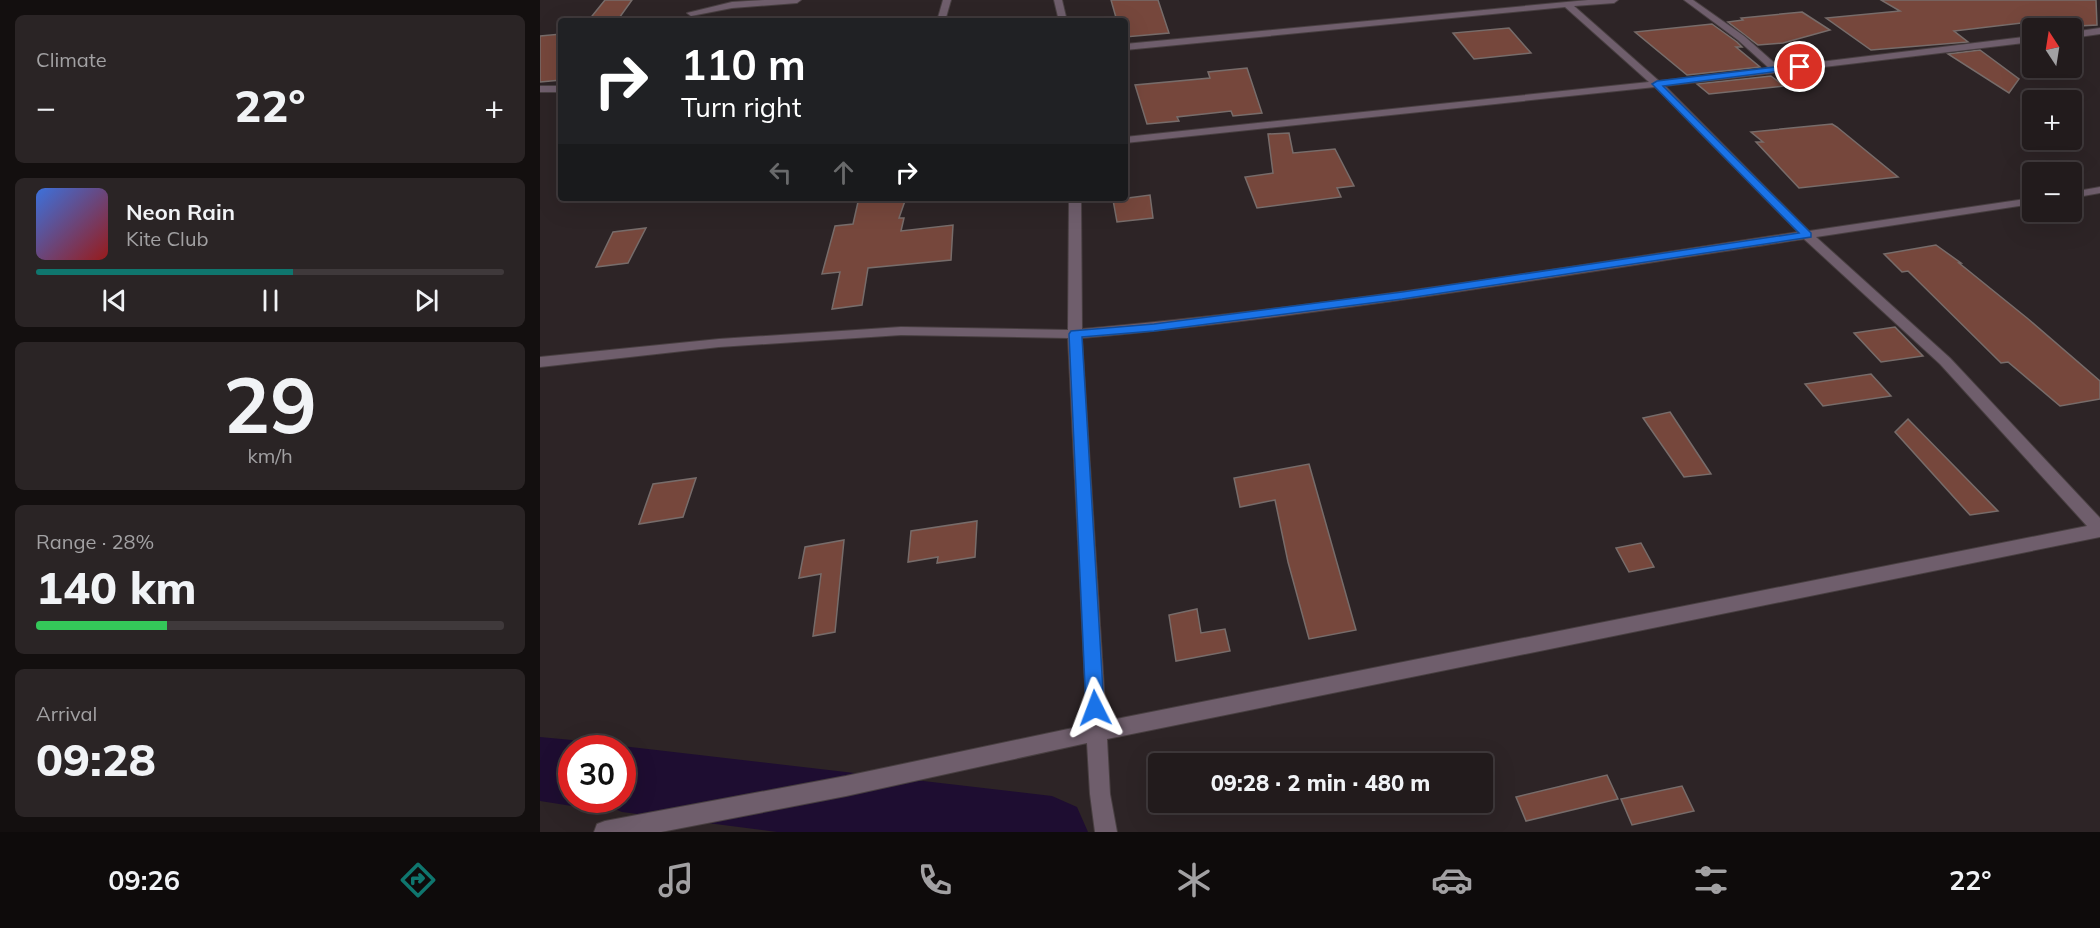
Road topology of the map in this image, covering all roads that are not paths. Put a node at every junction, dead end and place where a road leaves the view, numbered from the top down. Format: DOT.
graph roads {
  1 [pos="696,0"];
  2 [pos="797,0"];
  3 [pos="948,0"];
  4 [pos="1058,0"];
  5 [pos="1614,0"];
  6 [pos="1688,0"];
  7 [pos="1566,4"];
  8 [pos="688,17"];
  9 [pos="942,18"];
  10 [pos="1062,18"];
  11 [pos="2100,31"];
  12 [pos="2082,34"];
  13 [pos="2022,40"];
  14 [pos="1128,47"];
  15 [pos="1777,70"];
  16 [pos="1657,84"];
  17 [pos="558,88"];
  18 [pos="540,89"];
  19 [pos="1128,140"];
  20 [pos="2100,190"];
  21 [pos="2082,193"];
  22 [pos="1075,201"];
  23 [pos="2022,203"];
  24 [pos="1807,235"];
  25 [pos="1076,334"];
  26 [pos="540,362"];
  27 [pos="2100,529"];
  28 [pos="1096,732"];
  29 [pos="605,832"];
  30 [pos="1106,832"];
  1 -- 8 [label="street"];
  2 -- 8 [label="street"];
  3 -- 9 [label="street"];
  4 -- 10 [label="street"];
  5 -- 7 [label="street"];
  6 -- 15 [label="street"];
  7 -- 14 [label="street"];
  7 -- 16 [label="street"];
  11 -- 12 [label="street"];
  13 -- 15 [label="street"];
  15 -- 16 [label="street"];
  16 -- 19 [label="street"];
  16 -- 24 [label="street"];
  17 -- 18 [label="street"];
  20 -- 21 [label="street"];
  22 -- 25 [label="street"];
  23 -- 24 [label="street"];
  24 -- 25 [label="street"];
  24 -- 27 [label="street"];
  25 -- 26 [label="street"];
  25 -- 28 [label="street"];
  27 -- 28 [label="street"];
  28 -- 29 [label="street"];
  28 -- 30 [label="street"];
}
